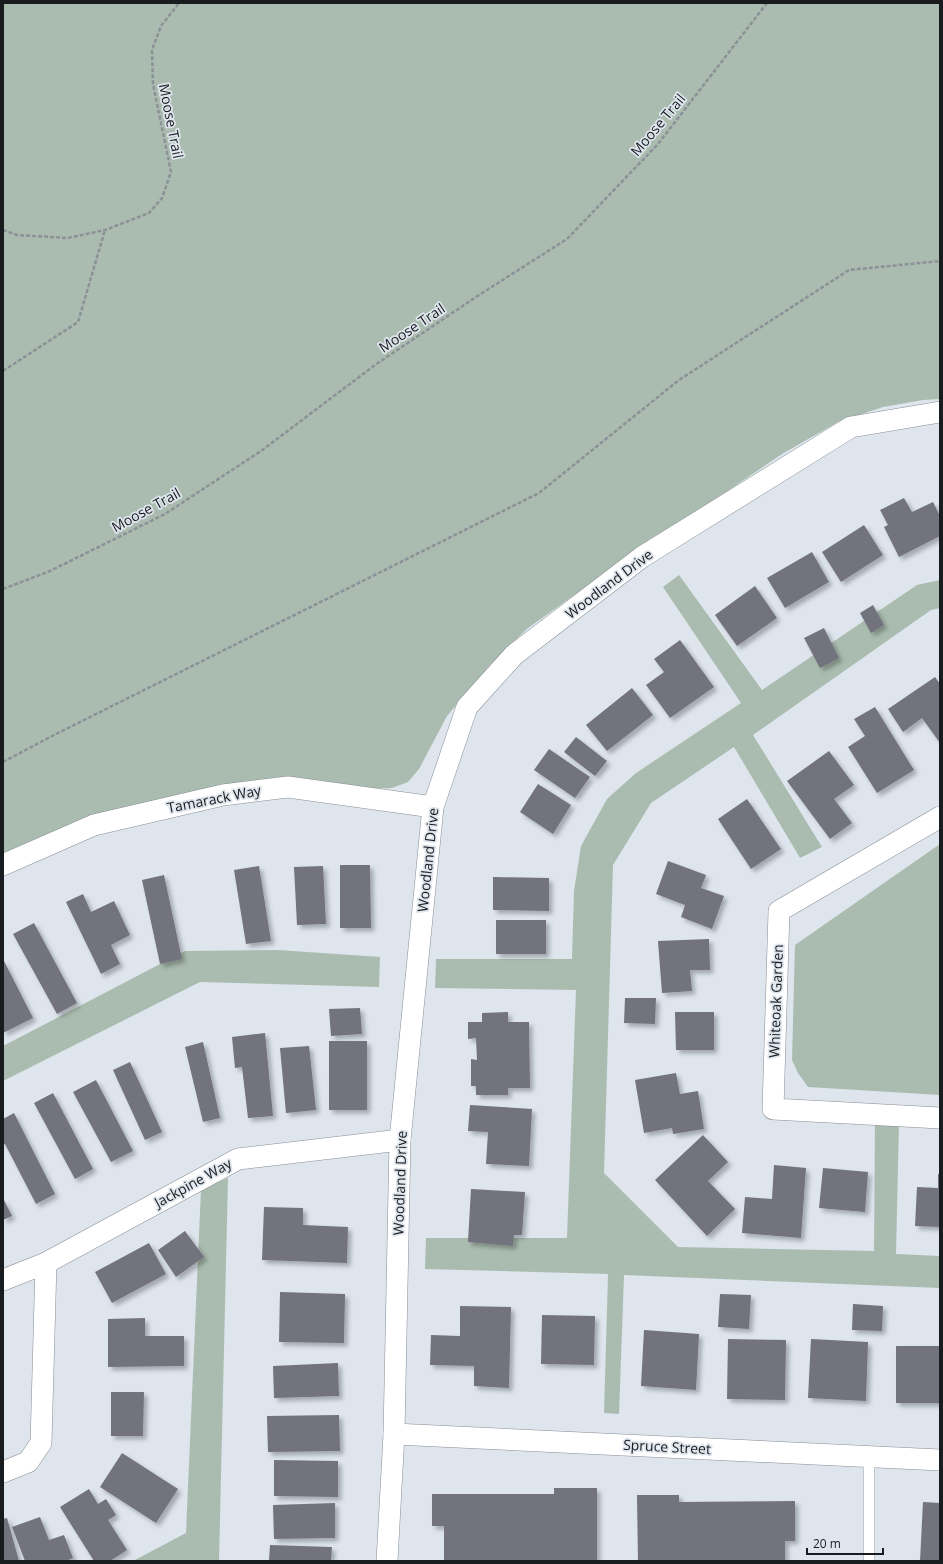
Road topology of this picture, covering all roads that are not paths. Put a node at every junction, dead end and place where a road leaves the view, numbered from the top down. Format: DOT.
graph roads {
  1 [pos="940,412"];
  2 [pos="433,807"];
  3 [pos="940,817"];
  4 [pos="3,865"];
  5 [pos="940,1118"];
  6 [pos="400,1140"];
  7 [pos="46,1263"];
  8 [pos="3,1280"];
  9 [pos="394,1434"];
  10 [pos="870,1457"];
  11 [pos="940,1460"];
  12 [pos="3,1472"];
  13 [pos="387,1561"];
  14 [pos="869,1561"];
  1 -- 2 [label="street, Woodland Drive"];
  2 -- 4 [label="street, Tamarack Way"];
  2 -- 6 [label="street, Woodland Drive"];
  3 -- 5 [label="street, Whiteoak Garden"];
  6 -- 7 [label="street, Jackpine Way"];
  6 -- 9 [label="street, Woodland Drive"];
  7 -- 8 [label="street, Jackpine Way"];
  7 -- 12 [label="street"];
  9 -- 10 [label="street, Spruce Street"];
  9 -- 13 [label="street, Woodland Drive"];
  10 -- 11 [label="street, Spruce Street"];
  10 -- 14 [label="lane"];
}
